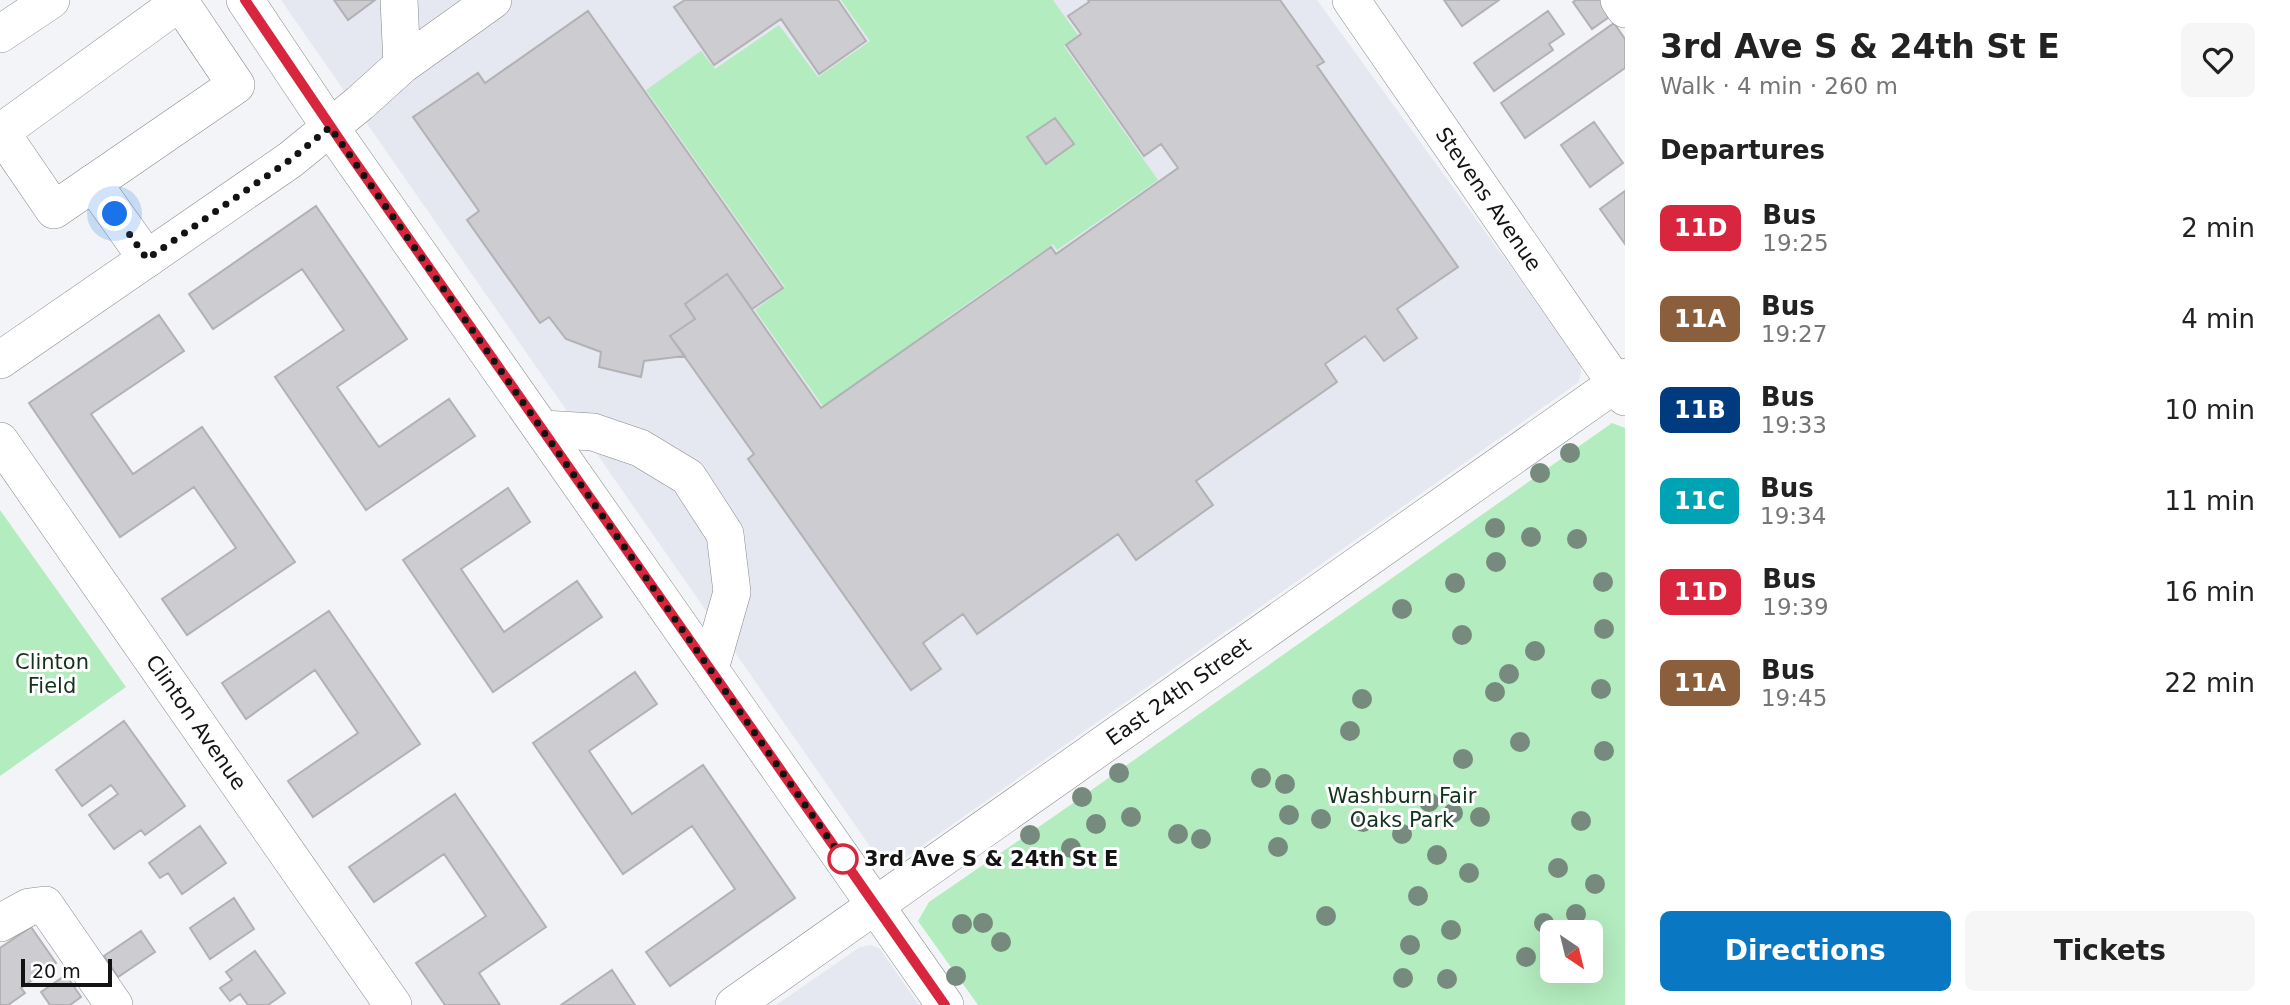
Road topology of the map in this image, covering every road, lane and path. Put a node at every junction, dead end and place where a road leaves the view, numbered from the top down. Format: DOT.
graph roads {
  1 [pos="51,0"];
  2 [pos="246,0"];
  3 [pos="399,0"];
  4 [pos="493,0"];
  5 [pos="1351,0"];
  6 [pos="1619,0"];
  7 [pos="1625,9"];
  8 [pos="0,34"];
  9 [pos="402,65"];
  10 [pos="330,127"];
  11 [pos="0,131"];
  12 [pos="93,183"];
  13 [pos="147,259"];
  14 [pos="0,360"];
  15 [pos="1622,386"];
  16 [pos="543,429"];
  17 [pos="0,441"];
  18 [pos="710,669"];
  19 [pos="876,906"];
  20 [pos="0,923"];
  21 [pos="114,1005"];
  22 [pos="393,1005"];
  23 [pos="734,1005"];
  24 [pos="945,1005"];
  1 -- 8 [label="street"];
  2 -- 10 [label="street"];
  3 -- 9 [label="street"];
  4 -- 9 [label="street"];
  5 -- 15 [label="street, Stevens Avenue"];
  6 -- 7 [label="street"];
  9 -- 10 [label="street"];
  10 -- 13 [label="street"];
  10 -- 16 [label="street"];
  11 -- 12 [label="street"];
  11 -- 12 [label="street"];
  12 -- 13 [label="street"];
  13 -- 14 [label="street"];
  15 -- 19 [label="street, East 24th Street"];
  16 -- 18 [label="street"];
  16 -- 18 [label="street"];
  17 -- 22 [label="street, Clinton Avenue"];
  18 -- 19 [label="street"];
  19 -- 23 [label="street, East 24th Street"];
  19 -- 24 [label="street"];
  20 -- 21 [label="street"];
}
